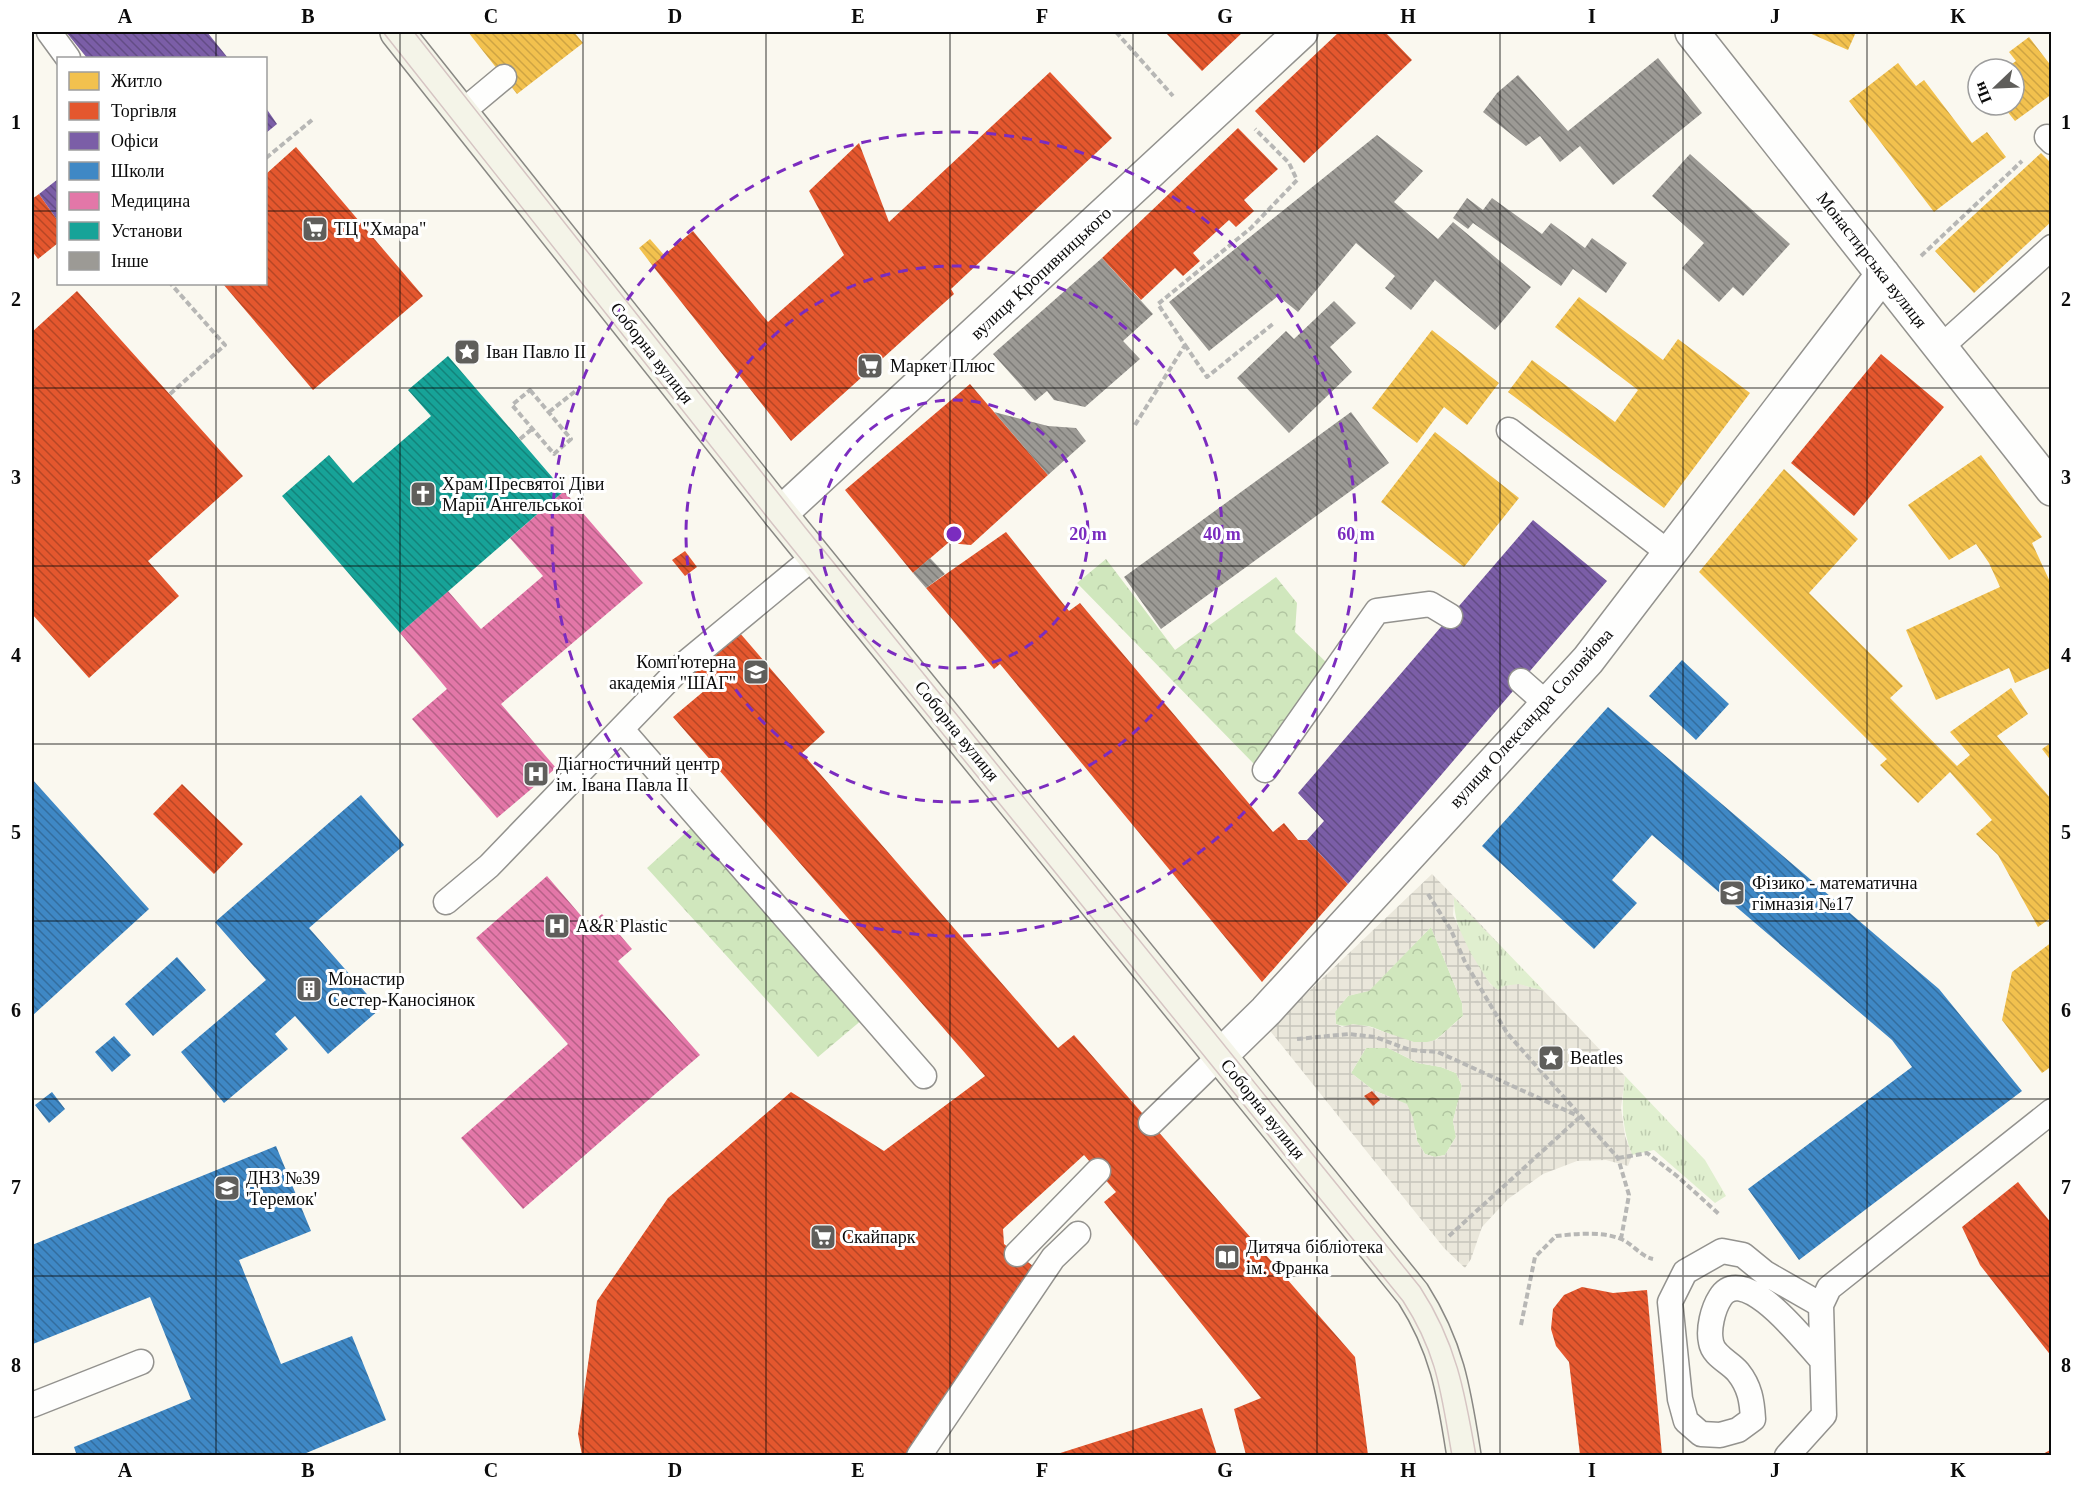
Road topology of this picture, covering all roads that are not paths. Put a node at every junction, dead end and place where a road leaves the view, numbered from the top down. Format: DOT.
graph roads {
  1 [pos="49,32"];
  2 [pos="398,32"];
  3 [pos="1301,32"];
  4 [pos="1692,32"];
  5 [pos="67,57"];
  6 [pos="504,77"];
  7 [pos="462,112"];
  8 [pos="2052,247"];
  9 [pos="1887,279"];
  10 [pos="1941,347"];
  11 [pos="1509,430"];
  12 [pos="2052,489"];
  13 [pos="780,514"];
  14 [pos="1669,553"];
  15 [pos="815,556"];
  16 [pos="1450,616"];
  17 [pos="1521,681"];
  18 [pos="1547,704"];
  19 [pos="622,730"];
  20 [pos="1265,770"];
  21 [pos="446,902"];
  22 [pos="1220,1056"];
  23 [pos="924,1076"];
  24 [pos="2052,1111"];
  25 [pos="1151,1123"];
  26 [pos="1098,1172"];
  27 [pos="1078,1234"];
  28 [pos="1017,1254"];
  29 [pos="1821,1305"];
  30 [pos="1821,1359"];
  31 [pos="141,1362"];
  32 [pos="32,1405"];
  33 [pos="920,1455"];
  34 [pos="1464,1455"];
  35 [pos="1787,1455"];
  1 -- 5 [label="lane"];
  2 -- 7 [label="street, Соборна вулиця"];
  3 -- 13 [label="street, вулиця Кропивницького"];
  4 -- 9 [label="street, Монастирська вулиця"];
  6 -- 7 [label="lane"];
  7 -- 13 [label="street, Соборна вулиця"];
  8 -- 10 [label="lane"];
  9 -- 10 [label="street, Монастирська вулиця"];
  9 -- 14 [label="street, вулиця Олександра Соловйова"];
  10 -- 12 [label="street, Монастирська вулиця"];
  11 -- 14 [label="lane"];
  13 -- 15 [label="street, Соборна вулиця"];
  14 -- 18 [label="street, вулиця Олександра Соловйова"];
  15 -- 19 [label="lane"];
  15 -- 22 [label="street, Соборна вулиця"];
  16 -- 20 [label="lane"];
  17 -- 18 [label="lane"];
  18 -- 22 [label="street, вулиця Олександра Соловйова"];
  19 -- 21 [label="lane"];
  19 -- 23 [label="lane"];
  22 -- 25 [label="lane"];
  22 -- 34 [label="street, Соборна вулиця"];
  24 -- 29 [label="lane"];
  26 -- 28 [label="lane"];
  27 -- 33 [label="lane"];
  29 -- 30 [label="lane"];
  29 -- 30 [label="lane"];
  30 -- 35 [label="lane"];
  31 -- 32 [label="lane"];
}
